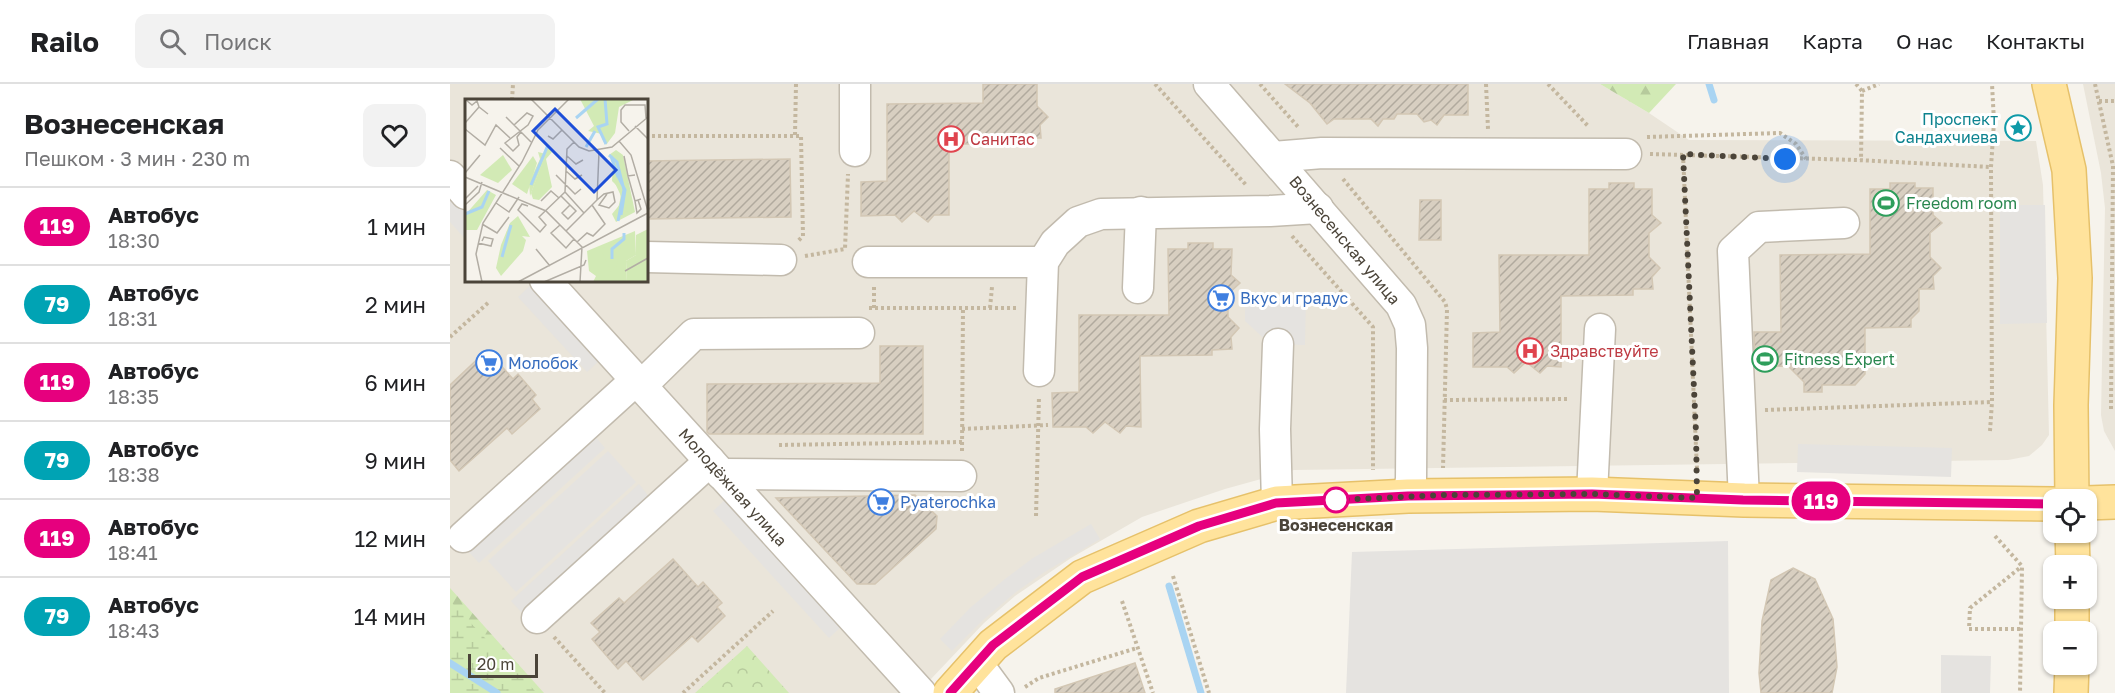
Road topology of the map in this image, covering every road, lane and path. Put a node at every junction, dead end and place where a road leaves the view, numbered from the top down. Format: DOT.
graph roads {
  1 [pos="513,84"];
  2 [pos="796,84"];
  3 [pos="855,84"];
  4 [pos="1155,84"];
  5 [pos="1486,84"];
  6 [pos="1548,84"];
  7 [pos="1856,84"];
  8 [pos="1864,84"];
  9 [pos="1879,84"];
  10 [pos="1992,84"];
  11 [pos="2049,84"];
  12 [pos="2095,84"];
  13 [pos="1212,85"];
  14 [pos="1862,91"];
  15 [pos="512,99"];
  16 [pos="2098,101"];
  17 [pos="2115,101"];
  18 [pos="1587,126"];
  19 [pos="1598,128"];
  20 [pos="795,135"];
  21 [pos="648,136"];
  22 [pos="1632,146"];
  23 [pos="855,151"];
  24 [pos="1489,153"];
  25 [pos="1683,154"];
  26 [pos="1274,157"];
  27 [pos="1806,159"];
  28 [pos="1861,160"];
  29 [pos="1991,167"];
  30 [pos="450,176"];
  31 [pos="465,193"];
  32 [pos="1318,208"];
  33 [pos="1270,211"];
  34 [pos="1141,212"];
  35 [pos="1844,223"];
  36 [pos="648,258"];
  37 [pos="781,260"];
  38 [pos="868,262"];
  39 [pos="1042,262"];
  40 [pos="547,282"];
  41 [pos="1138,288"];
  42 [pos="874,295"];
  43 [pos="490,301"];
  44 [pos="874,308"];
  45 [pos="963,308"];
  46 [pos="1042,308"];
  47 [pos="1600,329"];
  48 [pos="858,333"];
  49 [pos="450,338"];
  50 [pos="1278,344"];
  51 [pos="1039,371"];
  52 [pos="638,383"];
  53 [pos="1597,399"];
  54 [pos="1444,400"];
  55 [pos="1992,402"];
  56 [pos="1754,410"];
  57 [pos="2114,410"];
  58 [pos="1048,424"];
  59 [pos="1038,425"];
  60 [pos="962,429"];
  61 [pos="1990,431"];
  62 [pos="962,442"];
  63 [pos="774,446"];
  64 [pos="716,467"];
  65 [pos="961,476"];
  66 [pos="2072,489"];
  67 [pos="1592,494"];
  68 [pos="1408,496"];
  69 [pos="1374,498"];
  70 [pos="1697,498"];
  71 [pos="1743,500"];
  72 [pos="2115,501"];
  73 [pos="2097,502"];
  74 [pos="1276,503"];
  75 [pos="2043,504"];
  76 [pos="1036,516"];
  77 [pos="1995,536"];
  78 [pos="464,537"];
  79 [pos="2022,566"];
  80 [pos="1173,576"];
  81 [pos="1122,601"];
  82 [pos="773,611"];
  83 [pos="537,618"];
  84 [pos="2020,629"];
  85 [pos="1137,648"];
  86 [pos="977,663"];
  87 [pos="2072,675"];
  88 [pos="1011,691"];
  89 [pos="605,693"];
  90 [pos="683,693"];
  91 [pos="921,693"];
  92 [pos="950,693"];
  93 [pos="1153,693"];
  94 [pos="1209,693"];
  95 [pos="2020,693"];
  96 [pos="2072,693"];
  1 -- 15 [label="path"];
  2 -- 20 [label="path"];
  3 -- 23 [label="street"];
  4 -- 33 [label="path"];
  5 -- 24 [label="path"];
  6 -- 18 [label="path"];
  7 -- 14 [label="path"];
  8 -- 14 [label="path"];
  9 -- 14 [label="path"];
  10 -- 29 [label="path"];
  11 -- 66 [label="main road"];
  12 -- 16 [label="path"];
  13 -- 26 [label="street, Вознесенская улица"];
  14 -- 28 [label="path"];
  16 -- 17 [label="path"];
  16 -- 57 [label="path"];
  18 -- 19 [label="path"];
  18 -- 22 [label="path"];
  20 -- 21 [label="path"];
  20 -- 37 [label="path"];
  22 -- 24 [label="street"];
  22 -- 25 [label="path"];
  22 -- 27 [label="path"];
  23 -- 37 [label="path"];
  24 -- 26 [label="street"];
  25 -- 27 [label="path"];
  25 -- 70 [label="path"];
  26 -- 32 [label="street, Вознесенская улица"];
  27 -- 28 [label="path"];
  28 -- 29 [label="path"];
  29 -- 55 [label="path"];
  30 -- 31 [label="street"];
  32 -- 33 [label="street"];
  32 -- 68 [label="street, Вознесенская улица"];
  33 -- 34 [label="street"];
  33 -- 69 [label="path"];
  34 -- 39 [label="street"];
  34 -- 41 [label="street"];
  35 -- 71 [label="street"];
  36 -- 37 [label="street"];
  38 -- 39 [label="street"];
  39 -- 46 [label="street"];
  40 -- 52 [label="street, Молодёжная улица"];
  42 -- 44 [label="path"];
  43 -- 49 [label="path"];
  44 -- 45 [label="path"];
  44 -- 48 [label="path"];
  45 -- 46 [label="path"];
  45 -- 60 [label="path"];
  46 -- 51 [label="street"];
  47 -- 53 [label="street"];
  48 -- 52 [label="street"];
  50 -- 74 [label="street"];
  52 -- 64 [label="street, Молодёжная улица"];
  52 -- 78 [label="street"];
  53 -- 54 [label="path"];
  53 -- 67 [label="street"];
  55 -- 56 [label="path"];
  55 -- 61 [label="path"];
  58 -- 59 [label="path"];
  59 -- 60 [label="path"];
  59 -- 76 [label="path"];
  60 -- 62 [label="path"];
  62 -- 63 [label="path"];
  62 -- 65 [label="path"];
  64 -- 65 [label="street"];
  64 -- 83 [label="street"];
  64 -- 91 [label="street, Молодёжная улица"];
  67 -- 68 [label="main road"];
  67 -- 70 [label="main road"];
  68 -- 69 [label="main road"];
  69 -- 74 [label="main road"];
  70 -- 71 [label="main road"];
  71 -- 75 [label="main road"];
  72 -- 73 [label="main road"];
  74 -- 86 [label="main road"];
  77 -- 79 [label="path"];
  79 -- 84 [label="path"];
  79 -- 84 [label="path"];
  80 -- 94 [label="path"];
  81 -- 85 [label="path"];
  82 -- 90 [label="path"];
  83 -- 89 [label="path"];
  84 -- 95 [label="path"];
  85 -- 88 [label="path"];
  85 -- 93 [label="path"];
  86 -- 88 [label="street"];
  86 -- 92 [label="main road"];
  87 -- 96 [label="main road"];
}
